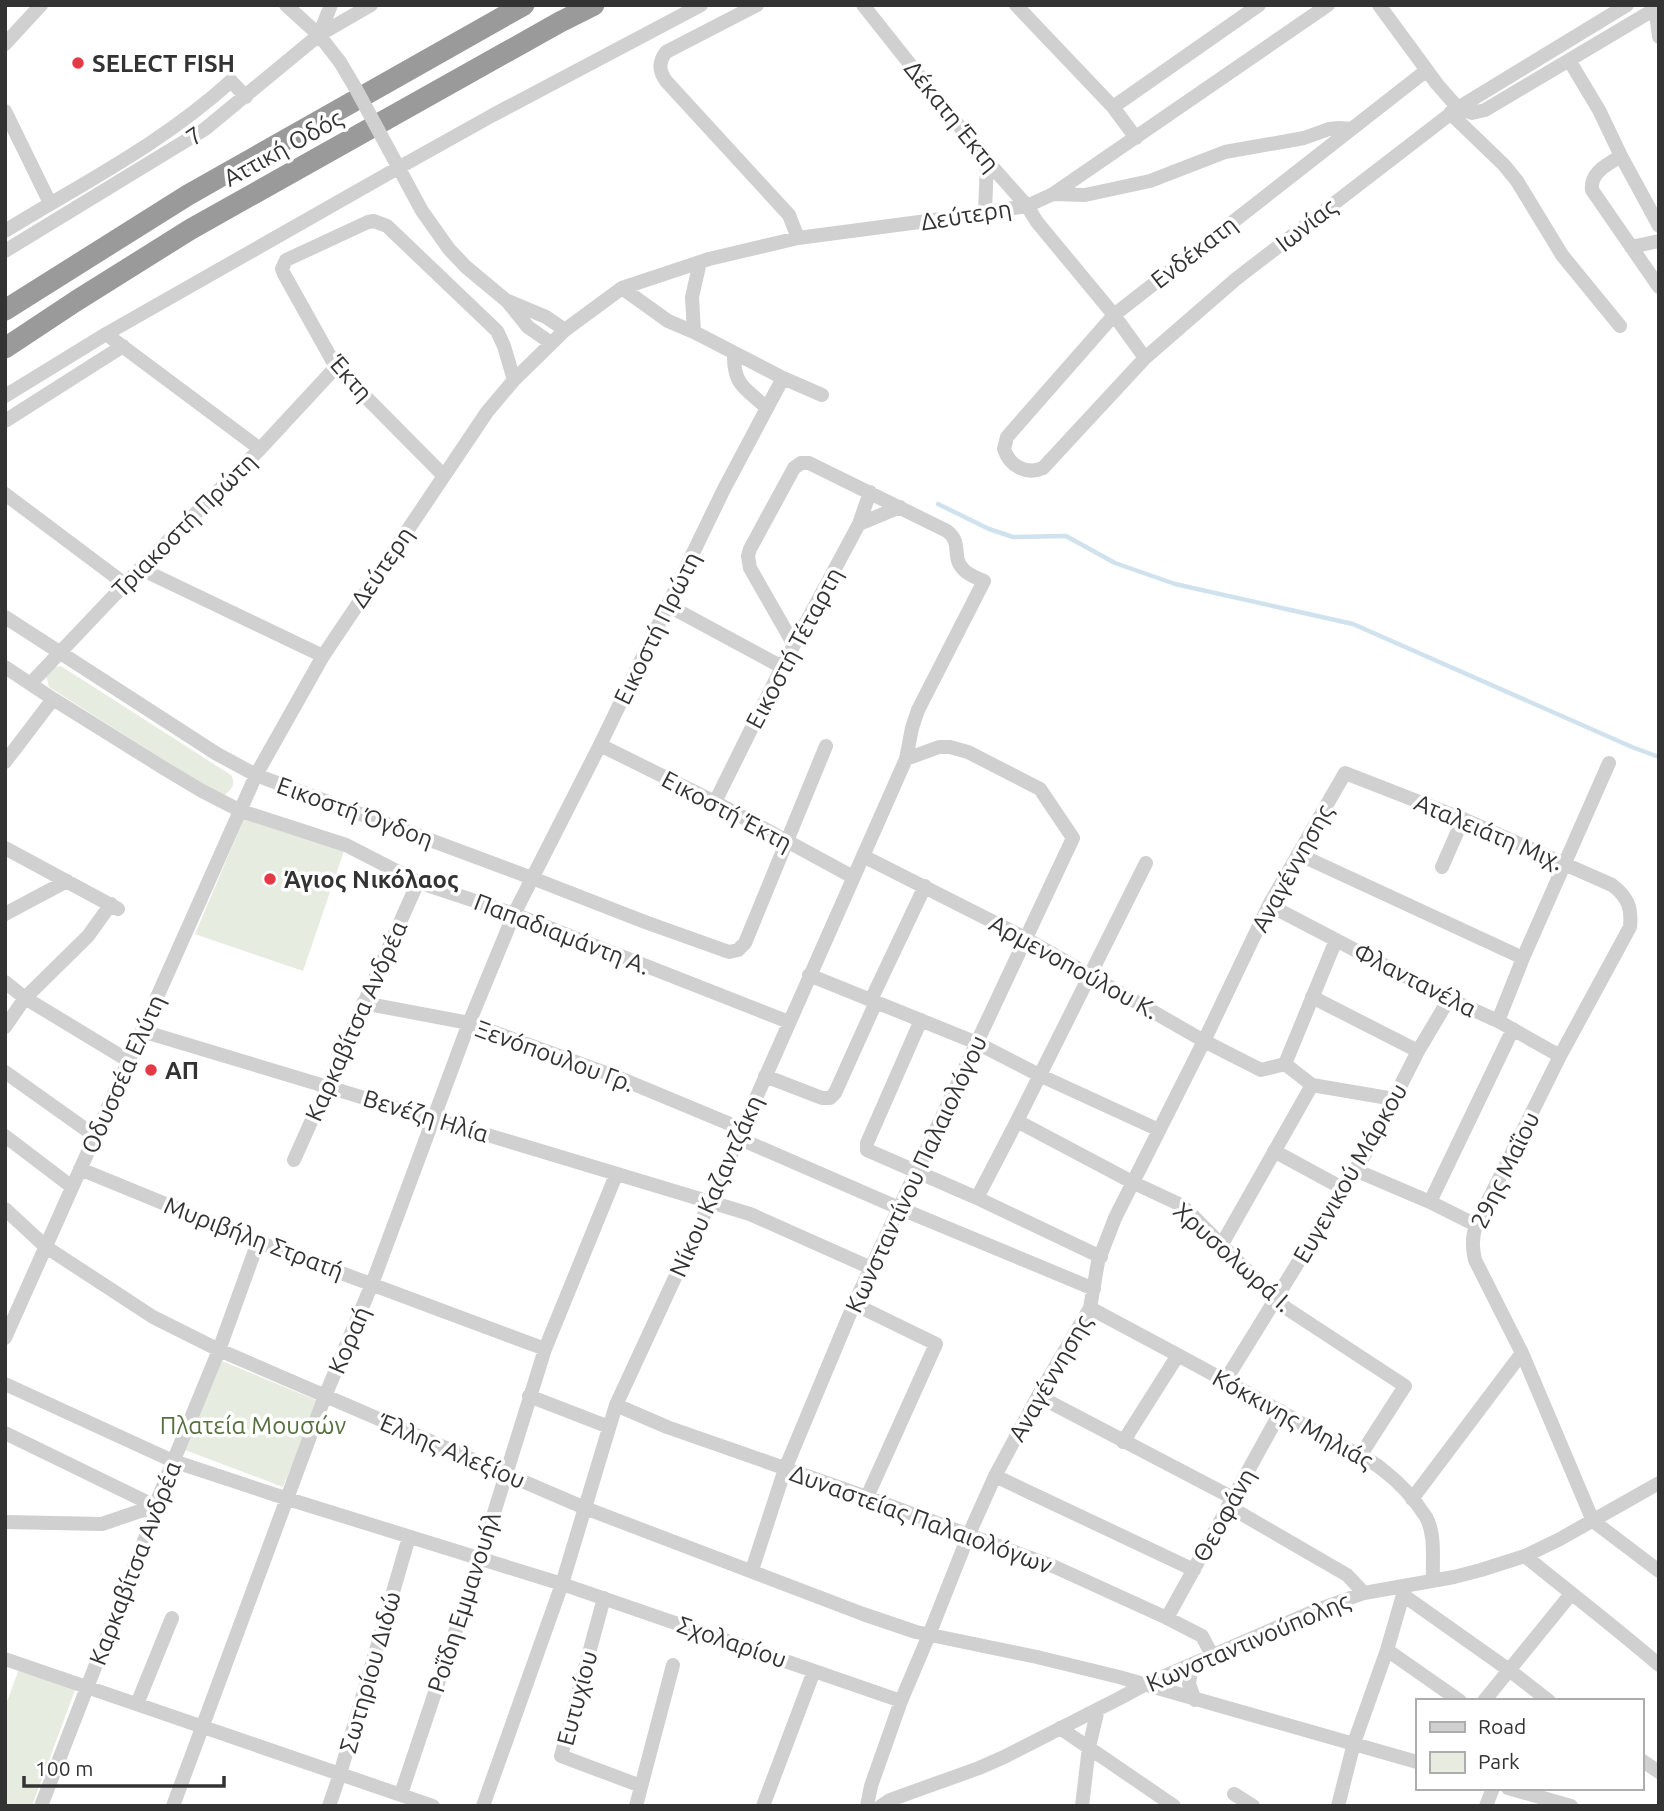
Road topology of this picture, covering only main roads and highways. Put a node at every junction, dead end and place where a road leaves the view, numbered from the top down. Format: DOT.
graph roads {
  1 [pos="524,5"];
  2 [pos="594,5"];
  3 [pos="5,310"];
  4 [pos="5,348"];
  1 -- 3 [label="highway, Αττική Οδός"];
  2 -- 4 [label="highway, Αττική Οδός"];
}
